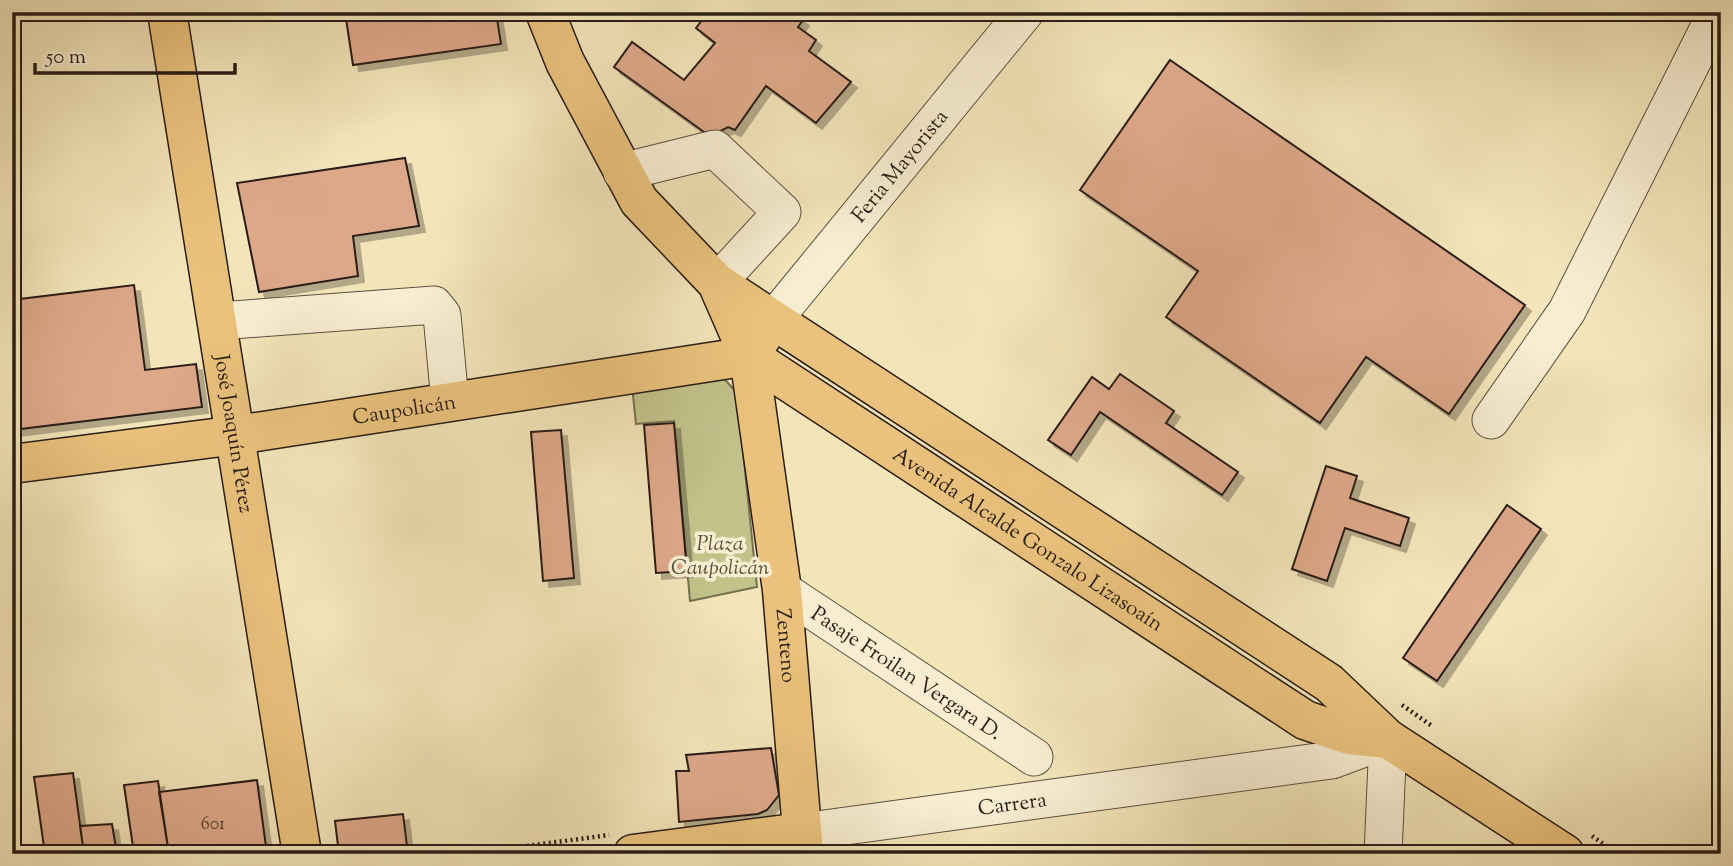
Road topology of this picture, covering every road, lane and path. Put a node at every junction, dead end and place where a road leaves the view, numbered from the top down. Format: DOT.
graph roads {
  1 [pos="167,12"];
  2 [pos="545,12"];
  3 [pos="1026,12"];
  4 [pos="1717,12"];
  5 [pos="622,172"];
  6 [pos="717,283"];
  7 [pos="774,319"];
  8 [pos="218,321"];
  9 [pos="749,356"];
  10 [pos="450,402"];
  11 [pos="1491,420"];
  12 [pos="237,435"];
  13 [pos="12,464"];
  14 [pos="782,590"];
  15 [pos="1400,704"];
  16 [pos="1434,727"];
  17 [pos="1388,739"];
  18 [pos="1034,757"];
  19 [pos="1573,842"];
  20 [pos="803,843"];
  21 [pos="302,854"];
  22 [pos="633,854"];
  23 [pos="1383,854"];
  24 [pos="1618,854"];
  1 -- 8 [label="main road, José Joaquín Pérez"];
  2 -- 5 [label="main road, Avenida Alcalde Gonzalo Lizasoaín"];
  3 -- 7 [label="street, Feria Mayorista"];
  4 -- 11 [label="street"];
  5 -- 6 [label="main road, Avenida Alcalde Gonzalo Lizasoaín"];
  5 -- 6 [label="street"];
  6 -- 7 [label="main road, Avenida Alcalde Gonzalo Lizasoaín"];
  6 -- 9 [label="main road, Avenida Alcalde Gonzalo Lizasoaín"];
  7 -- 9 [label="main road"];
  7 -- 17 [label="main road, Avenida Alcalde Gonzalo Lizasoaín"];
  8 -- 10 [label="street"];
  8 -- 12 [label="main road, José Joaquín Pérez"];
  9 -- 10 [label="main road, Caupolicán"];
  9 -- 14 [label="main road, Zenteno"];
  9 -- 17 [label="main road, Avenida Alcalde Gonzalo Lizasoaín"];
  10 -- 12 [label="main road, Caupolicán"];
  12 -- 13 [label="main road, Caupolicán"];
  12 -- 21 [label="main road, José Joaquín Pérez"];
  14 -- 18 [label="street, Pasaje Froilan Vergara D."];
  14 -- 20 [label="main road, Zenteno"];
  15 -- 16 [label="path"];
  17 -- 19 [label="main road, Avenida Alcalde Gonzalo Lizasoaín"];
  17 -- 20 [label="street, Carrera"];
  17 -- 23 [label="street"];
  19 -- 24 [label="path"];
  20 -- 22 [label="main road, Carrera"];
}
